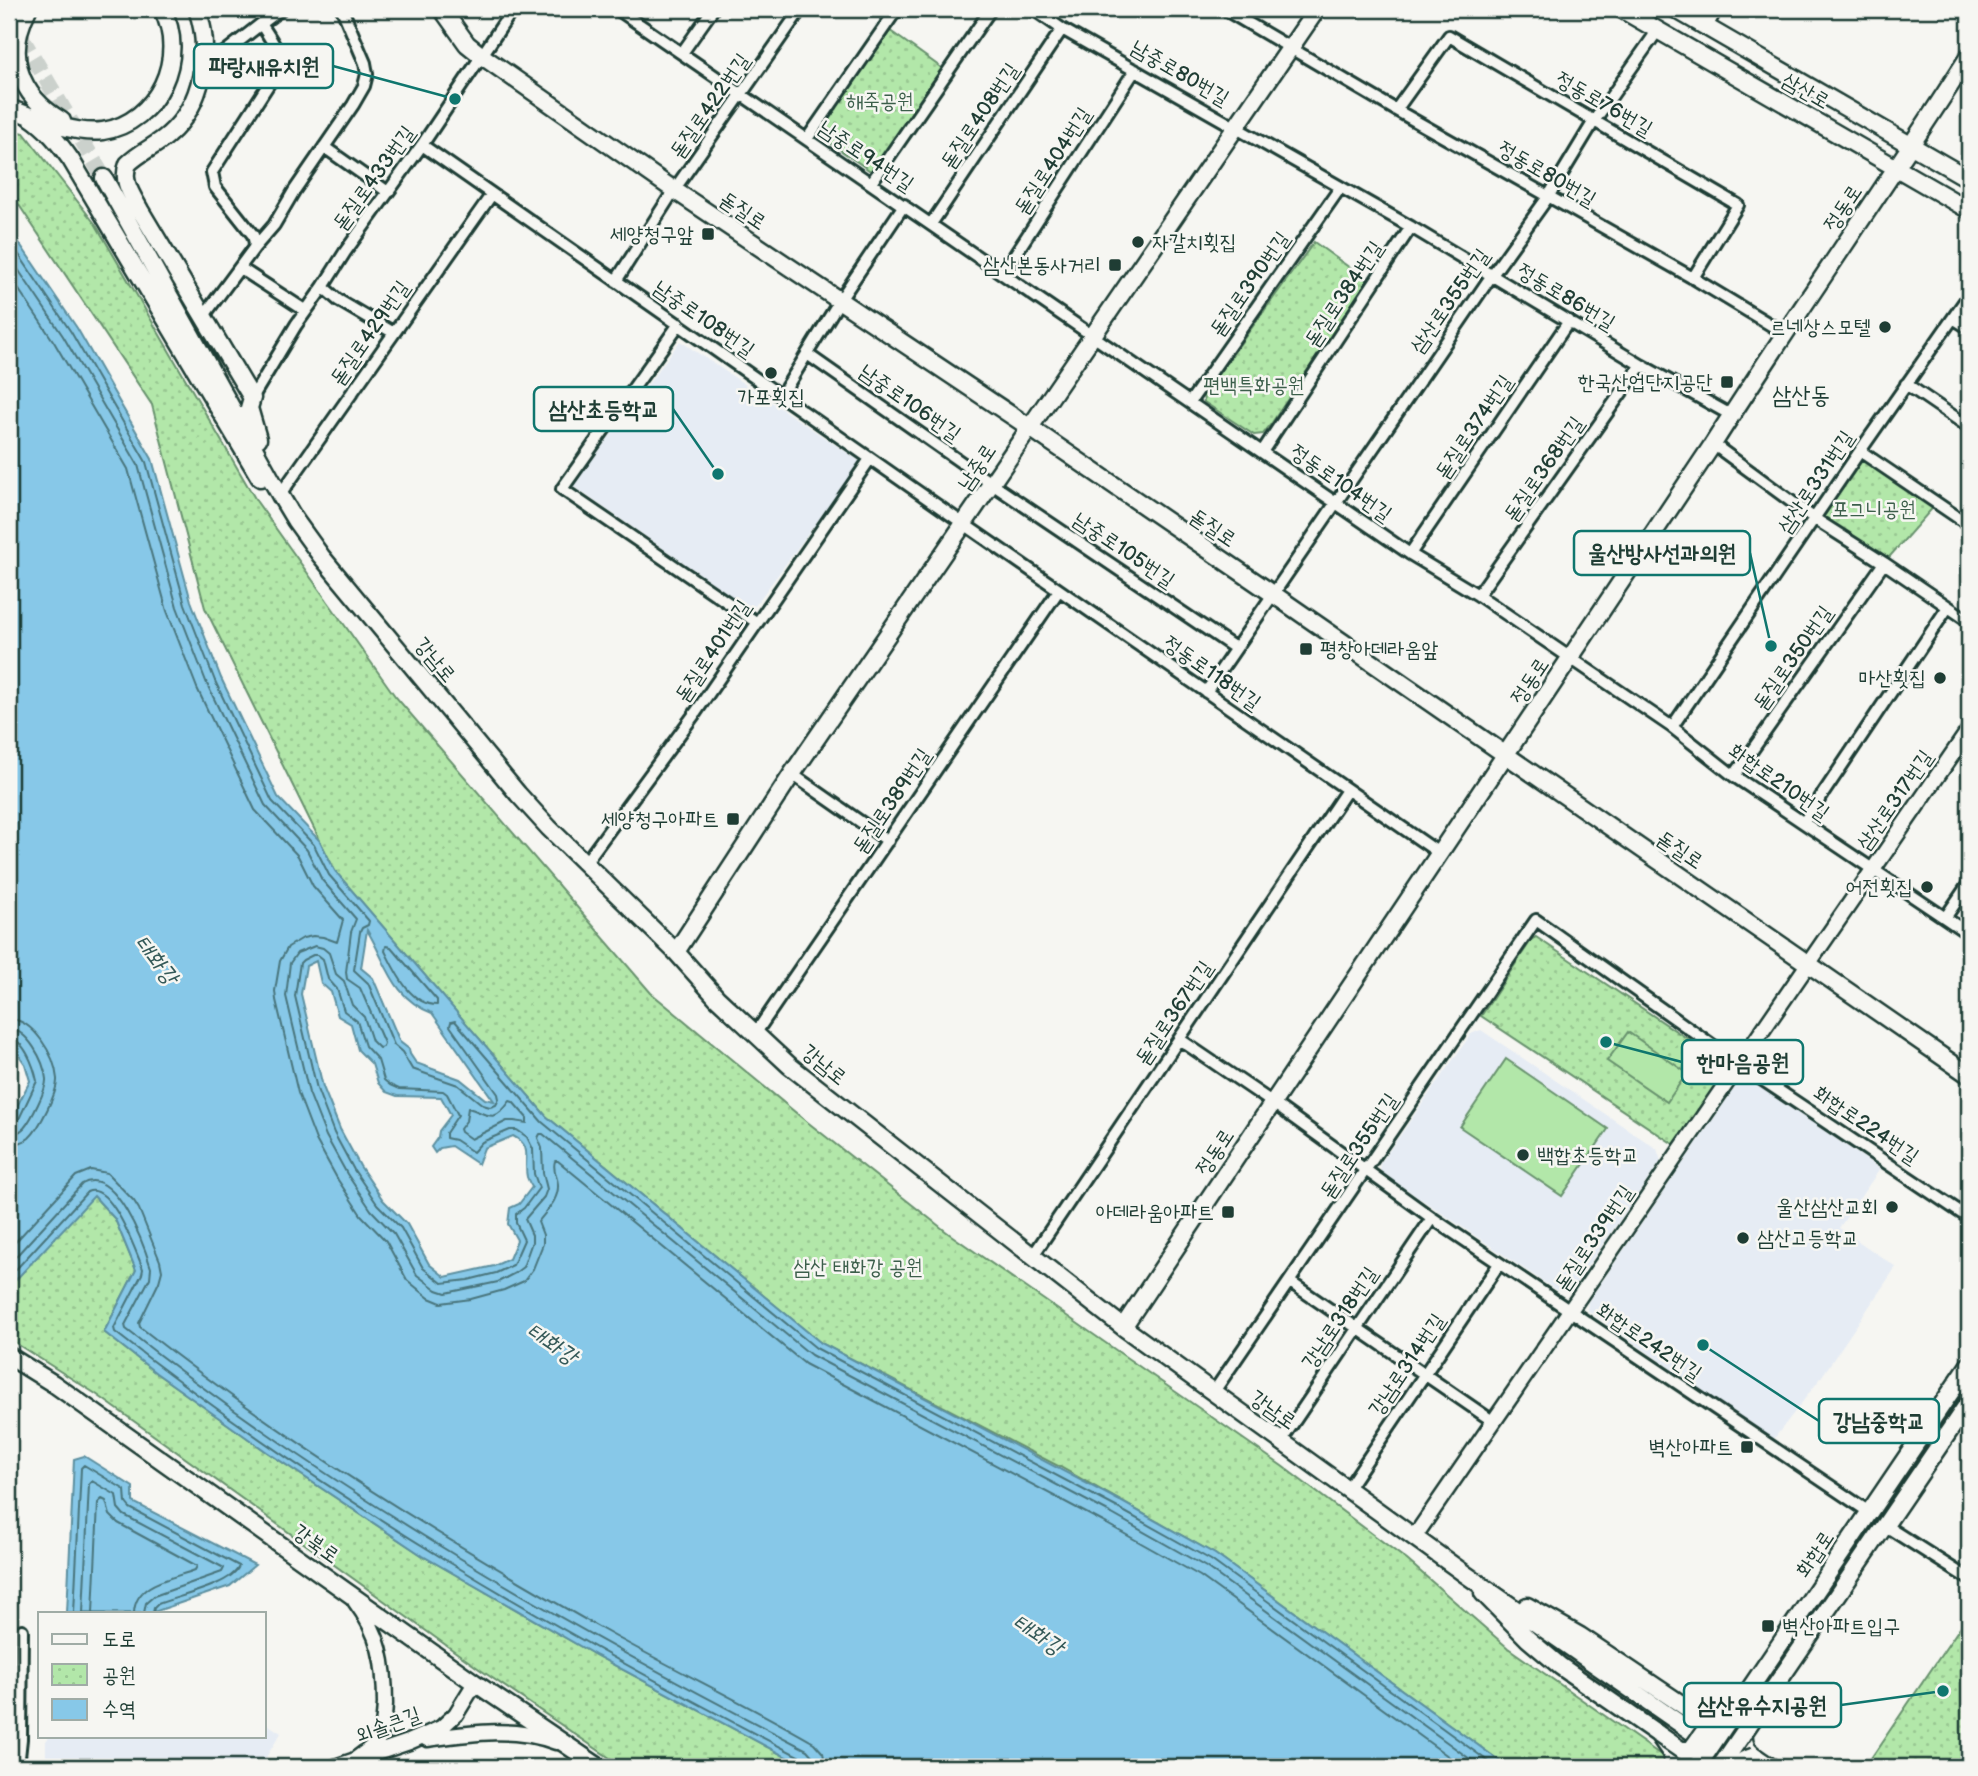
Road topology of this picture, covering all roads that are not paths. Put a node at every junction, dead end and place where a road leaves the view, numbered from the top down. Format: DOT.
graph roads {
  1 [pos="28,9"];
  2 [pos="162,9"];
  3 [pos="197,9"];
  4 [pos="281,9"];
  5 [pos="342,9"];
  6 [pos="442,9"];
  7 [pos="513,9"];
  8 [pos="618,9"];
  9 [pos="713,9"];
  10 [pos="801,9"];
  11 [pos="897,9"];
  12 [pos="991,9"];
  13 [pos="1036,9"];
  14 [pos="1224,9"];
  15 [pos="1317,9"];
  16 [pos="1622,9"];
  17 [pos="1675,9"];
  18 [pos="1716,9"];
  19 [pos="261,24"];
  20 [pos="1705,26"];
  21 [pos="1062,29"];
  22 [pos="1658,30"];
  23 [pos="1292,47"];
  24 [pos="682,53"];
  25 [pos="482,56"];
  26 [pos="1969,56"];
  27 [pos="202,70"];
  28 [pos="1135,70"];
  29 [pos="742,94"];
  30 [pos="9,108"];
  31 [pos="1396,110"];
  32 [pos="29,116"];
  33 [pos="1594,121"];
  34 [pos="1236,128"];
  35 [pos="83,130"];
  36 [pos="807,139"];
  37 [pos="422,145"];
  38 [pos="1912,145"];
  39 [pos="324,147"];
  40 [pos="1896,168"];
  41 [pos="104,178"];
  42 [pos="1969,179"];
  43 [pos="871,183"];
  44 [pos="1340,188"];
  45 [pos="674,190"];
  46 [pos="388,192"];
  47 [pos="492,194"];
  48 [pos="1548,197"];
  49 [pos="904,205"];
  50 [pos="1969,210"];
  51 [pos="931,223"];
  52 [pos="1411,227"];
  53 [pos="254,248"];
  54 [pos="240,268"];
  55 [pos="1003,273"];
  56 [pos="1492,275"];
  57 [pos="1693,278"];
  58 [pos="616,281"];
  59 [pos="323,287"];
  60 [pos="1969,295"];
  61 [pos="840,300"];
  62 [pos="306,311"];
  63 [pos="203,317"];
  64 [pos="1954,318"];
  65 [pos="1569,321"];
  66 [pos="679,324"];
  67 [pos="1969,328"];
  68 [pos="394,333"];
  69 [pos="1784,333"];
  70 [pos="1094,335"];
  71 [pos="807,354"];
  72 [pos="1641,365"];
  73 [pos="1906,384"];
  74 [pos="781,396"];
  75 [pos="251,398"];
  76 [pos="1190,402"];
  77 [pos="1731,415"];
  78 [pos="1029,427"];
  79 [pos="1969,427"];
  80 [pos="1713,444"];
  81 [pos="1860,451"];
  82 [pos="1262,452"];
  83 [pos="870,459"];
  84 [pos="266,470"];
  85 [pos="992,484"];
  86 [pos="280,495"];
  87 [pos="1336,503"];
  88 [pos="1815,519"];
  89 [pos="964,524"];
  90 [pos="1969,525"];
  91 [pos="1410,554"];
  92 [pos="321,556"];
  93 [pos="1884,563"];
  94 [pos="1059,590"];
  95 [pos="1273,594"];
  96 [pos="1478,595"];
  97 [pos="1948,607"];
  98 [pos="1969,621"];
  99 [pos="756,622"];
  100 [pos="1235,648"];
  101 [pos="1570,657"];
  102 [pos="1206,692"];
  103 [pos="1672,727"];
  104 [pos="1969,730"];
  105 [pos="1505,756"];
  106 [pos="792,774"];
  107 [pos="1734,776"];
  108 [pos="1347,790"];
  109 [pos="1804,822"];
  110 [pos="888,841"];
  111 [pos="1438,853"];
  112 [pos="585,863"];
  113 [pos="1873,869"];
  114 [pos="1969,883"];
  115 [pos="1945,918"];
  116 [pos="1536,920"];
  117 [pos="1969,934"];
  118 [pos="676,952"];
  119 [pos="1808,964"];
  120 [pos="755,1034"];
  121 [pos="1179,1039"];
  122 [pos="1739,1064"];
  123 [pos="1969,1075"];
  124 [pos="1273,1103"];
  125 [pos="1366,1170"];
  126 [pos="1969,1217"];
  127 [pos="1432,1218"];
  128 [pos="1032,1257"];
  129 [pos="1499,1264"];
  130 [pos="1290,1282"];
  131 [pos="1570,1311"];
  132 [pos="1123,1327"];
  133 [pos="1357,1328"];
  134 [pos="13,1358"];
  135 [pos="1969,1365"];
  136 [pos="1425,1374"];
  137 [pos="1213,1393"];
  138 [pos="1969,1402"];
  139 [pos="1494,1422"];
  140 [pos="1281,1441"];
  141 [pos="1348,1488"];
  142 [pos="1868,1512"];
  143 [pos="1884,1525"];
  144 [pos="1415,1536"];
  145 [pos="1465,1574"];
  146 [pos="1969,1579"];
  147 [pos="348,1591"];
  148 [pos="22,1630"];
  149 [pos="475,1683"];
  150 [pos="1704,1720"];
  151 [pos="1728,1721"];
  152 [pos="1744,1732"];
  153 [pos="1658,1734"];
  154 [pos="408,1742"];
  155 [pos="569,1747"];
  156 [pos="1755,1756"];
  157 [pos="356,1759"];
  158 [pos="18,1767"];
  159 [pos="335,1767"];
  160 [pos="599,1767"];
  161 [pos="1674,1767"];
  162 [pos="1697,1767"];
  163 [pos="1720,1767"];
  164 [pos="1741,1767"];
  165 [pos="1771,1767"];
  1 -- 35 [label="main road"];
  2 -- 35 [label="main road"];
  3 -- 27 [label="main road"];
  4 -- 19 [label="street"];
  5 -- 39 [label="street"];
  6 -- 25 [label="main road, 돋질로"];
  7 -- 25 [label="street, 돋질로433번길"];
  8 -- 24 [label="street, 남중로94번길"];
  9 -- 24 [label="street"];
  10 -- 29 [label="street, 돋질로422번길"];
  11 -- 36 [label="street"];
  12 -- 43 [label="street"];
  13 -- 21 [label="street, 남중로80번길"];
  14 -- 23 [label="street, 정동로80번길"];
  15 -- 23 [label="main road, 남중로"];
  16 -- 22 [label="main road, 삼산로"];
  17 -- 20 [label="main road, 삼산로"];
  18 -- 20 [label="street"];
  19 -- 27 [label="street"];
  19 -- 53 [label="street"];
  20 -- 38 [label="main road, 삼산로"];
  21 -- 28 [label="street, 남중로80번길"];
  21 -- 51 [label="street, 돋질로408번길"];
  22 -- 33 [label="street, 삼산로355번길"];
  22 -- 40 [label="main road, 삼산로"];
  23 -- 31 [label="street, 정동로80번길"];
  23 -- 34 [label="main road, 남중로"];
  24 -- 29 [label="street, 남중로94번길"];
  25 -- 37 [label="street, 돋질로433번길"];
  25 -- 45 [label="main road, 돋질로"];
  26 -- 38 [label="main road, 정동로"];
  27 -- 63 [label="main road"];
  28 -- 34 [label="street, 남중로80번길"];
  28 -- 55 [label="street, 돋질로404번길"];
  29 -- 36 [label="street, 남중로94번길"];
  29 -- 45 [label="street, 돋질로422번길"];
  30 -- 32 [label="main road"];
  31 -- 33 [label="street, 정동로76번길"];
  31 -- 48 [label="street, 정동로80번길"];
  32 -- 35 [label="main road"];
  32 -- 92 [label="main road"];
  33 -- 48 [label="street, 삼산로355번길"];
  33 -- 57 [label="street, 정동로76번길"];
  34 -- 44 [label="street, 정동로86번길"];
  34 -- 70 [label="main road, 남중로"];
  36 -- 43 [label="street, 남중로94번길"];
  37 -- 46 [label="street, 돋질로433번길"];
  37 -- 47 [label="street, 남중로108번길"];
  38 -- 40 [label="main road, 정동로"];
  38 -- 42 [label="main road, 삼산로"];
  39 -- 46 [label="street"];
  39 -- 53 [label="street"];
  40 -- 50 [label="main road, 삼산로"];
  40 -- 69 [label="main road, 정동로"];
  41 -- 84 [label="main road, 강남로"];
  43 -- 49 [label="street, 남중로94번길"];
  44 -- 52 [label="street, 정동로86번길"];
  44 -- 76 [label="street, 돋질로390번길"];
  45 -- 58 [label="street, 돋질로422번길"];
  45 -- 61 [label="main road, 돋질로"];
  46 -- 59 [label="street, 돋질로433번길"];
  47 -- 58 [label="street, 남중로108번길"];
  47 -- 68 [label="street, 돋질로429번길"];
  48 -- 56 [label="street, 삼산로355번길"];
  48 -- 57 [label="street, 정동로80번길"];
  49 -- 51 [label="street, 남중로94번길"];
  49 -- 61 [label="street"];
  51 -- 55 [label="street, 남중로94번길"];
  52 -- 56 [label="street, 정동로86번길"];
  52 -- 82 [label="street, 돋질로384번길"];
  53 -- 54 [label="street"];
  54 -- 62 [label="street"];
  54 -- 63 [label="street"];
  55 -- 70 [label="street, 남중로94번길"];
  56 -- 65 [label="street, 정동로86번길"];
  56 -- 87 [label="street, 삼산로355번길"];
  57 -- 69 [label="street, 정동로80번길"];
  58 -- 66 [label="street, 남중로108번길"];
  59 -- 62 [label="street, 돋질로433번길"];
  59 -- 68 [label="street"];
  60 -- 64 [label="street, 삼산로331번길"];
  61 -- 71 [label="street"];
  61 -- 78 [label="main road, 돋질로"];
  62 -- 75 [label="street, 돋질로433번길"];
  63 -- 75 [label="main road"];
  64 -- 67 [label="street"];
  64 -- 73 [label="street, 삼산로331번길"];
  65 -- 72 [label="street, 정동로86번길"];
  65 -- 91 [label="street, 돋질로374번길"];
  66 -- 74 [label="street, 남중로108번길"];
  66 -- 99 [label="street"];
  68 -- 86 [label="street, 돋질로429번길"];
  69 -- 77 [label="main road, 정동로"];
  70 -- 76 [label="street, 정동로104번길"];
  70 -- 78 [label="main road, 남중로"];
  71 -- 74 [label="street"];
  71 -- 85 [label="street, 남중로106번길"];
  72 -- 77 [label="street, 정동로86번길"];
  72 -- 96 [label="street, 돋질로368번길"];
  73 -- 79 [label="street"];
  73 -- 81 [label="street, 삼산로331번길"];
  74 -- 83 [label="street, 남중로108번길"];
  75 -- 84 [label="main road"];
  76 -- 82 [label="street, 정동로104번길"];
  77 -- 80 [label="main road, 정동로"];
  78 -- 85 [label="main road, 남중로"];
  78 -- 95 [label="main road, 돋질로"];
  80 -- 88 [label="street"];
  80 -- 101 [label="main road, 정동로"];
  81 -- 88 [label="street, 삼산로331번길"];
  81 -- 90 [label="street"];
  82 -- 87 [label="street, 정동로104번길"];
  83 -- 89 [label="street, 남중로108번길"];
  83 -- 99 [label="street, 돋질로401번길"];
  84 -- 86 [label="main road, 강남로"];
  85 -- 89 [label="main road, 남중로"];
  85 -- 100 [label="street, 남중로105번길"];
  86 -- 92 [label="main road, 강남로"];
  87 -- 91 [label="street, 정동로104번길"];
  87 -- 95 [label="street, 삼산로355번길"];
  88 -- 93 [label="street"];
  88 -- 103 [label="street, 삼산로331번길"];
  89 -- 94 [label="street, 정동로118번길"];
  89 -- 106 [label="main road, 남중로"];
  91 -- 96 [label="street, 정동로104번길"];
  92 -- 112 [label="main road, 강남로"];
  93 -- 97 [label="street"];
  93 -- 107 [label="street, 돋질로350번길"];
  94 -- 102 [label="street, 정동로118번길"];
  94 -- 110 [label="street, 돋질로389번길"];
  95 -- 100 [label="street, 삼산로355번길"];
  95 -- 105 [label="main road, 돋질로"];
  96 -- 101 [label="street, 정동로104번길"];
  97 -- 98 [label="street"];
  97 -- 109 [label="street"];
  99 -- 112 [label="street, 돋질로401번길"];
  100 -- 102 [label="street, 삼산로355번길"];
  101 -- 103 [label="street, 화합로210번길"];
  101 -- 105 [label="main road, 정동로"];
  102 -- 108 [label="street, 정동로118번길"];
  103 -- 107 [label="street, 화합로210번길"];
  104 -- 113 [label="street, 삼산로317번길"];
  105 -- 111 [label="main road, 정동로"];
  105 -- 119 [label="main road, 돋질로"];
  106 -- 110 [label="street"];
  106 -- 118 [label="main road, 남중로"];
  107 -- 109 [label="street, 화합로210번길"];
  108 -- 111 [label="street, 정동로118번길"];
  108 -- 121 [label="street, 돋질로367번길"];
  109 -- 113 [label="street, 화합로210번길"];
  110 -- 120 [label="street, 돋질로389번길"];
  111 -- 124 [label="main road, 정동로"];
  112 -- 118 [label="main road, 강남로"];
  113 -- 115 [label="street, 화합로210번길"];
  113 -- 119 [label="street, 삼산로317번길"];
  114 -- 115 [label="street"];
  115 -- 117 [label="street, 화합로210번길"];
  116 -- 122 [label="street, 화합로224번길"];
  116 -- 125 [label="street, 돋질로355번길"];
  118 -- 120 [label="main road, 강남로"];
  119 -- 122 [label="street, 돋질로339번길"];
  119 -- 123 [label="main road, 돋질로"];
  120 -- 128 [label="main road, 강남로"];
  121 -- 124 [label="street, 화합로242번길"];
  121 -- 128 [label="street, 돋질로367번길"];
  122 -- 126 [label="street, 화합로224번길"];
  122 -- 131 [label="street, 돋질로339번길"];
  124 -- 125 [label="street, 화합로242번길"];
  124 -- 132 [label="main road, 정동로"];
  125 -- 127 [label="street, 화합로242번길"];
  125 -- 130 [label="street, 돋질로355번길"];
  127 -- 129 [label="street, 화합로242번길"];
  127 -- 133 [label="street, 강남로318번길"];
  128 -- 132 [label="main road, 강남로"];
  129 -- 131 [label="street, 화합로242번길"];
  129 -- 136 [label="street, 강남로314번길"];
  130 -- 133 [label="street"];
  130 -- 137 [label="street, 돋질로355번길"];
  131 -- 139 [label="street, 돋질로339번길"];
  131 -- 142 [label="street, 화합로242번길"];
  132 -- 137 [label="main road, 강남로"];
  133 -- 136 [label="street"];
  133 -- 140 [label="street, 강남로318번길"];
  134 -- 147 [label="main road, 강북로"];
  135 -- 142 [label="main road, 화합로"];
  136 -- 139 [label="street"];
  136 -- 141 [label="street, 강남로314번길"];
  137 -- 140 [label="main road, 강남로"];
  138 -- 143 [label="main road, 화합로"];
  139 -- 144 [label="street, 돋질로339번길"];
  140 -- 141 [label="main road, 강남로"];
  141 -- 144 [label="main road, 강남로"];
  142 -- 151 [label="main road, 화합로"];
  143 -- 146 [label="street"];
  143 -- 152 [label="main road, 화합로"];
  144 -- 145 [label="main road, 강남로"];
  145 -- 150 [label="main road"];
  145 -- 153 [label="main road"];
  145 -- 164 [label="main road, 강남로"];
  147 -- 149 [label="main road, 강북로"];
  147 -- 157 [label="street"];
  148 -- 158 [label="street"];
  149 -- 154 [label="street, 외솔큰길"];
  149 -- 155 [label="main road, 강북로"];
  150 -- 151 [label="main road, bridge"];
  150 -- 153 [label="main road, bridge"];
  151 -- 162 [label="main road, 화합로, bridge"];
  152 -- 156 [label="main road, bridge"];
  152 -- 163 [label="main road, 화합로, bridge"];
  153 -- 161 [label="main road"];
  154 -- 155 [label="street"];
  154 -- 157 [label="street, 외솔큰길"];
  155 -- 160 [label="main road, 강북로"];
  156 -- 164 [label="main road, bridge"];
  156 -- 165 [label="main road"];
  157 -- 159 [label="street, 외솔큰길"];
}
